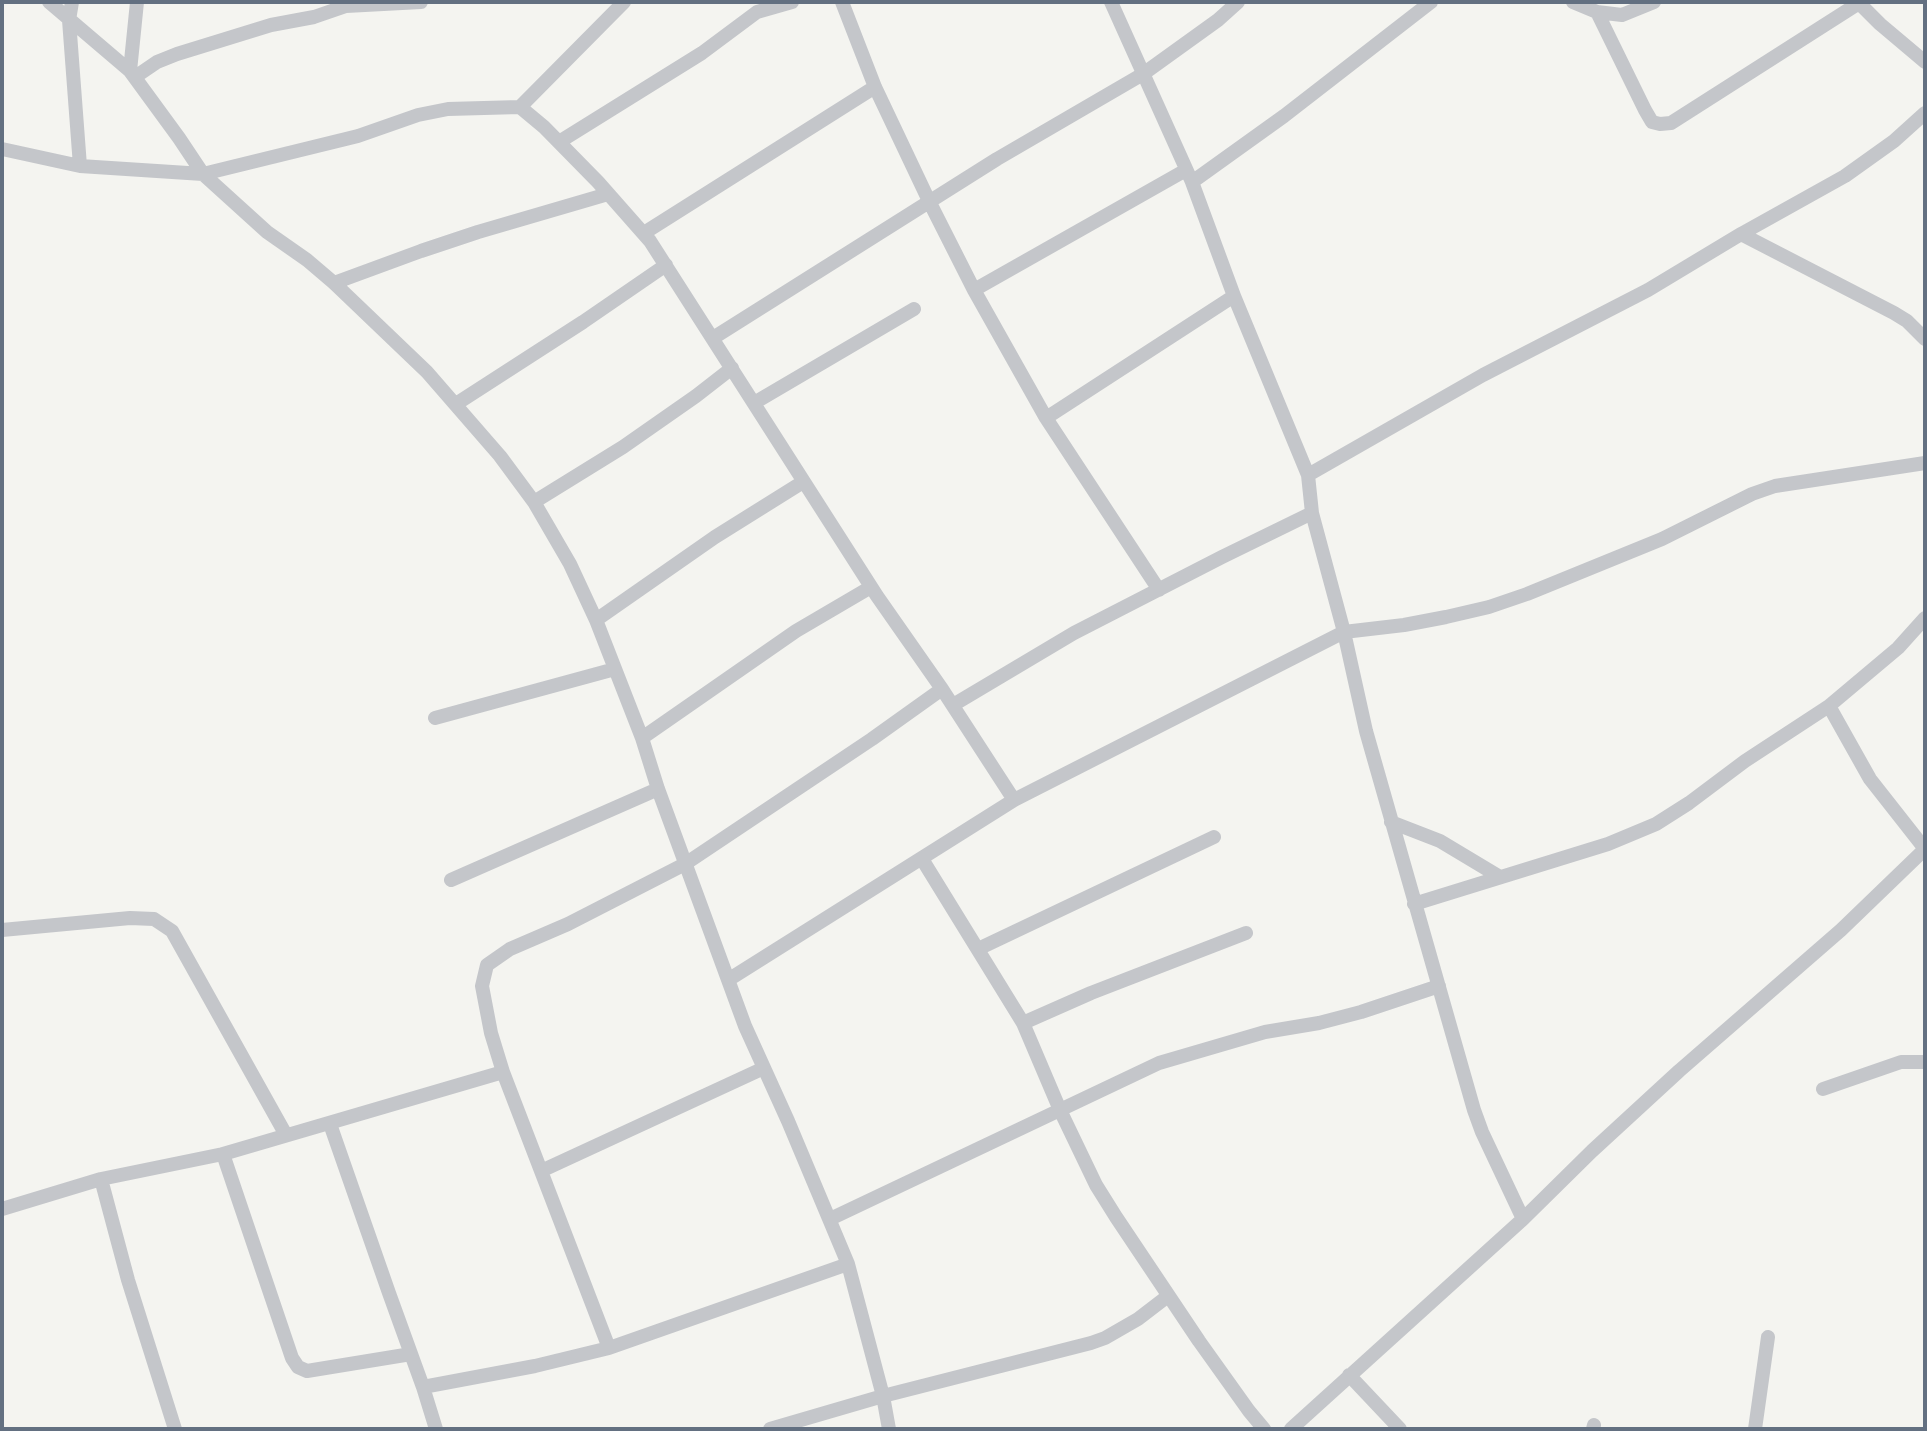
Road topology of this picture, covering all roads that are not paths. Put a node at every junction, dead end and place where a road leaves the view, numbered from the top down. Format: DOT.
graph roads {
  1 [pos="49,2"];
  2 [pos="72,2"];
  3 [pos="137,2"];
  4 [pos="421,2"];
  5 [pos="624,2"];
  6 [pos="792,2"];
  7 [pos="842,2"];
  8 [pos="1111,2"];
  9 [pos="1238,2"];
  10 [pos="1431,2"];
  11 [pos="1573,2"];
  12 [pos="1654,2"];
  13 [pos="343,3"];
  14 [pos="1858,3"];
  15 [pos="760,7"];
  16 [pos="1597,12"];
  17 [pos="69,20"];
  18 [pos="1925,62"];
  19 [pos="132,74"];
  20 [pos="1143,74"];
  21 [pos="875,87"];
  22 [pos="520,107"];
  23 [pos="1925,113"];
  24 [pos="559,142"];
  25 [pos="2,149"];
  26 [pos="80,166"];
  27 [pos="203,174"];
  28 [pos="1189,176"];
  29 [pos="608,194"];
  30 [pos="930,203"];
  31 [pos="644,233"];
  32 [pos="1741,234"];
  33 [pos="666,265"];
  34 [pos="334,283"];
  35 [pos="974,290"];
  36 [pos="1234,296"];
  37 [pos="914,309"];
  38 [pos="713,338"];
  39 [pos="1925,339"];
  40 [pos="732,368"];
  41 [pos="754,403"];
  42 [pos="456,404"];
  43 [pos="1046,418"];
  44 [pos="1925,463"];
  45 [pos="1308,475"];
  46 [pos="803,482"];
  47 [pos="534,502"];
  48 [pos="1312,513"];
  49 [pos="871,587"];
  50 [pos="1159,590"];
  51 [pos="1925,618"];
  52 [pos="596,620"];
  53 [pos="1344,632"];
  54 [pos="615,669"];
  55 [pos="942,689"];
  56 [pos="953,705"];
  57 [pos="1829,706"];
  58 [pos="435,718"];
  59 [pos="642,738"];
  60 [pos="658,789"];
  61 [pos="1014,800"];
  62 [pos="1391,822"];
  63 [pos="1214,837"];
  64 [pos="1925,849"];
  65 [pos="922,859"];
  66 [pos="685,864"];
  67 [pos="1500,877"];
  68 [pos="451,880"];
  69 [pos="1414,904"];
  70 [pos="2,930"];
  71 [pos="1246,933"];
  72 [pos="978,949"];
  73 [pos="728,980"];
  74 [pos="1439,986"];
  75 [pos="1023,1023"];
  76 [pos="1925,1062"];
  77 [pos="764,1068"];
  78 [pos="503,1072"];
  79 [pos="1823,1089"];
  80 [pos="1060,1110"];
  81 [pos="330,1124"];
  82 [pos="286,1135"];
  83 [pos="223,1154"];
  84 [pos="541,1171"];
  85 [pos="101,1179"];
  86 [pos="2,1209"];
  87 [pos="830,1219"];
  88 [pos="1523,1219"];
  89 [pos="848,1264"];
  90 [pos="1168,1296"];
  91 [pos="1768,1337"];
  92 [pos="609,1348"];
  93 [pos="411,1354"];
  94 [pos="1349,1375"];
  95 [pos="423,1387"];
  96 [pos="883,1396"];
  97 [pos="175,1429"];
  98 [pos="436,1429"];
  99 [pos="770,1429"];
  100 [pos="889,1429"];
  101 [pos="1264,1429"];
  102 [pos="1291,1429"];
  103 [pos="1400,1429"];
  104 [pos="1755,1429"];
  1 -- 17 [label="street"];
  2 -- 17 [label="street"];
  3 -- 19 [label="street"];
  4 -- 13 [label="street"];
  5 -- 22 [label="street"];
  6 -- 15 [label="street"];
  7 -- 21 [label="street"];
  8 -- 20 [label="street"];
  9 -- 20 [label="street"];
  10 -- 28 [label="street"];
  11 -- 16 [label="street"];
  12 -- 16 [label="street"];
  13 -- 19 [label="street"];
  14 -- 16 [label="street"];
  14 -- 18 [label="street"];
  15 -- 24 [label="street"];
  17 -- 19 [label="street"];
  17 -- 26 [label="street"];
  19 -- 27 [label="street"];
  20 -- 28 [label="street"];
  20 -- 30 [label="street"];
  21 -- 30 [label="street"];
  21 -- 31 [label="street"];
  22 -- 24 [label="street"];
  22 -- 27 [label="street"];
  23 -- 32 [label="street"];
  24 -- 29 [label="street"];
  25 -- 26 [label="street"];
  26 -- 27 [label="street"];
  27 -- 34 [label="street"];
  28 -- 35 [label="street"];
  28 -- 36 [label="street"];
  29 -- 31 [label="street"];
  29 -- 34 [label="street"];
  30 -- 35 [label="street"];
  30 -- 38 [label="street"];
  31 -- 33 [label="street"];
  32 -- 39 [label="street"];
  32 -- 45 [label="street"];
  33 -- 38 [label="street"];
  33 -- 42 [label="street"];
  34 -- 42 [label="street"];
  35 -- 43 [label="street"];
  36 -- 43 [label="street"];
  36 -- 45 [label="street"];
  37 -- 41 [label="street"];
  38 -- 40 [label="street"];
  40 -- 41 [label="street"];
  40 -- 47 [label="street"];
  41 -- 46 [label="street"];
  42 -- 47 [label="street"];
  43 -- 50 [label="street"];
  44 -- 53 [label="street"];
  45 -- 48 [label="street"];
  46 -- 49 [label="street"];
  46 -- 52 [label="street"];
  47 -- 52 [label="street"];
  48 -- 50 [label="street"];
  48 -- 53 [label="street"];
  49 -- 55 [label="street"];
  49 -- 59 [label="street"];
  50 -- 56 [label="street"];
  51 -- 57 [label="street"];
  52 -- 54 [label="street"];
  53 -- 61 [label="street"];
  53 -- 62 [label="street"];
  54 -- 58 [label="street"];
  54 -- 59 [label="street"];
  55 -- 56 [label="street"];
  55 -- 66 [label="street"];
  56 -- 61 [label="street"];
  57 -- 64 [label="street"];
  57 -- 67 [label="street"];
  59 -- 60 [label="street"];
  60 -- 66 [label="street"];
  60 -- 68 [label="street"];
  61 -- 65 [label="street"];
  62 -- 67 [label="street"];
  62 -- 69 [label="street"];
  63 -- 72 [label="street"];
  64 -- 88 [label="street"];
  65 -- 72 [label="street"];
  65 -- 73 [label="street"];
  66 -- 73 [label="street"];
  66 -- 78 [label="street"];
  67 -- 69 [label="street"];
  69 -- 74 [label="street"];
  70 -- 82 [label="street"];
  71 -- 75 [label="street"];
  72 -- 75 [label="street"];
  73 -- 77 [label="street"];
  74 -- 80 [label="street"];
  74 -- 88 [label="street"];
  75 -- 80 [label="street"];
  76 -- 79 [label="street"];
  77 -- 84 [label="street"];
  77 -- 87 [label="street"];
  78 -- 81 [label="street"];
  78 -- 84 [label="street"];
  80 -- 87 [label="street"];
  80 -- 90 [label="street"];
  81 -- 82 [label="street"];
  81 -- 93 [label="street"];
  82 -- 83 [label="street"];
  83 -- 85 [label="street"];
  83 -- 93 [label="street"];
  84 -- 92 [label="street"];
  85 -- 86 [label="street"];
  85 -- 97 [label="street"];
  87 -- 89 [label="street"];
  88 -- 94 [label="street"];
  89 -- 92 [label="street"];
  89 -- 96 [label="street"];
  90 -- 96 [label="street"];
  90 -- 101 [label="street"];
  91 -- 104 [label="street"];
  92 -- 95 [label="street"];
  93 -- 95 [label="street"];
  94 -- 102 [label="street"];
  94 -- 103 [label="street"];
  95 -- 98 [label="street"];
  96 -- 99 [label="street"];
  96 -- 100 [label="street"];
}
